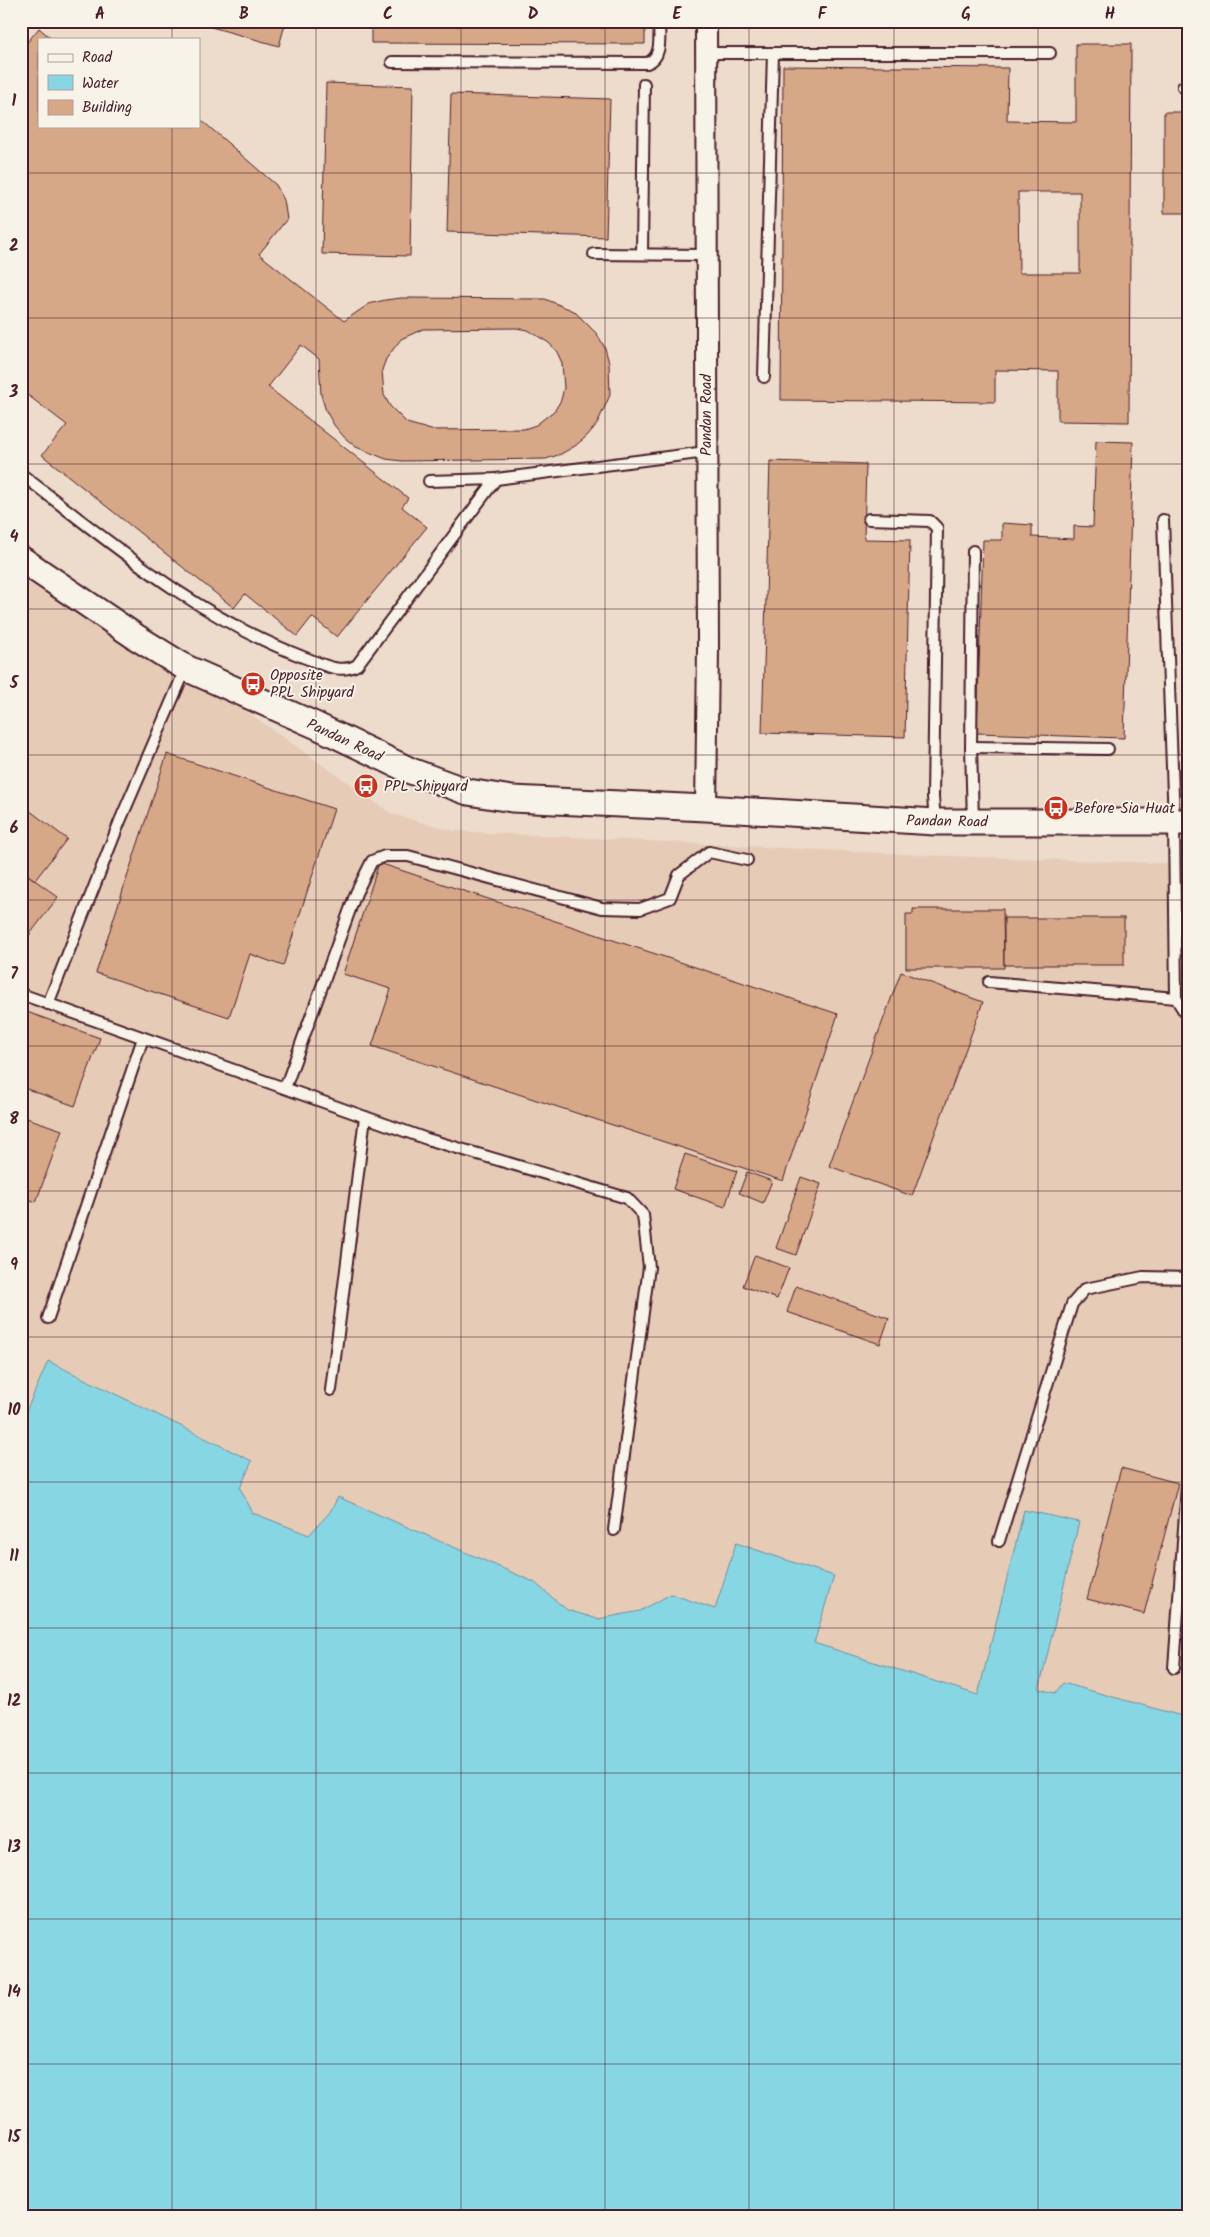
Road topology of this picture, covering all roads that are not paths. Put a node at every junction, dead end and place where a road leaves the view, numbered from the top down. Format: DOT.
graph roads {
  1 [pos="659,21"];
  2 [pos="706,21"];
  3 [pos="707,53"];
  4 [pos="773,53"];
  5 [pos="1050,53"];
  6 [pos="392,62"];
  7 [pos="644,84"];
  8 [pos="594,254"];
  9 [pos="642,254"];
  10 [pos="706,254"];
  11 [pos="764,377"];
  12 [pos="706,452"];
  13 [pos="21,474"];
  14 [pos="496,479"];
  15 [pos="429,481"];
  16 [pos="869,519"];
  17 [pos="1163,520"];
  18 [pos="973,551"];
  19 [pos="21,559"];
  20 [pos="186,668"];
  21 [pos="971,747"];
  22 [pos="1108,749"];
  23 [pos="706,808"];
  24 [pos="935,822"];
  25 [pos="973,822"];
  26 [pos="1182,822"];
  27 [pos="746,860"];
  28 [pos="989,982"];
  29 [pos="21,994"];
  30 [pos="1176,998"];
  31 [pos="48,1004"];
  32 [pos="1189,1019"];
  33 [pos="144,1038"];
  34 [pos="285,1088"];
  35 [pos="364,1116"];
  36 [pos="1189,1278"];
  37 [pos="48,1318"];
  38 [pos="331,1390"];
  39 [pos="1189,1458"];
  40 [pos="614,1530"];
  41 [pos="999,1540"];
  42 [pos="1185,1556"];
  43 [pos="1174,1668"];
  1 -- 6 [label="lane"];
  2 -- 3 [label="street, Pandan Road"];
  3 -- 4 [label="lane"];
  3 -- 10 [label="street, Pandan Road"];
  4 -- 5 [label="lane"];
  4 -- 11 [label="lane"];
  7 -- 9 [label="lane"];
  8 -- 9 [label="lane"];
  9 -- 10 [label="lane"];
  10 -- 12 [label="street, Pandan Road"];
  12 -- 14 [label="lane"];
  12 -- 23 [label="street, Pandan Road"];
  13 -- 14 [label="lane"];
  14 -- 15 [label="lane"];
  16 -- 24 [label="lane"];
  17 -- 26 [label="lane"];
  18 -- 21 [label="lane"];
  19 -- 20 [label="street, Pandan Road"];
  20 -- 23 [label="street, Pandan Road"];
  20 -- 31 [label="lane"];
  21 -- 22 [label="lane"];
  21 -- 25 [label="lane"];
  23 -- 24 [label="street, Pandan Road"];
  24 -- 25 [label="street, Pandan Road"];
  25 -- 26 [label="street, Pandan Road"];
  26 -- 30 [label="lane"];
  27 -- 34 [label="lane"];
  28 -- 30 [label="lane"];
  29 -- 31 [label="lane"];
  30 -- 32 [label="lane"];
  31 -- 33 [label="lane"];
  33 -- 34 [label="lane"];
  33 -- 37 [label="lane"];
  34 -- 35 [label="lane"];
  35 -- 38 [label="lane"];
  35 -- 40 [label="lane"];
  36 -- 41 [label="lane"];
  39 -- 42 [label="lane"];
  42 -- 43 [label="lane"];
}
